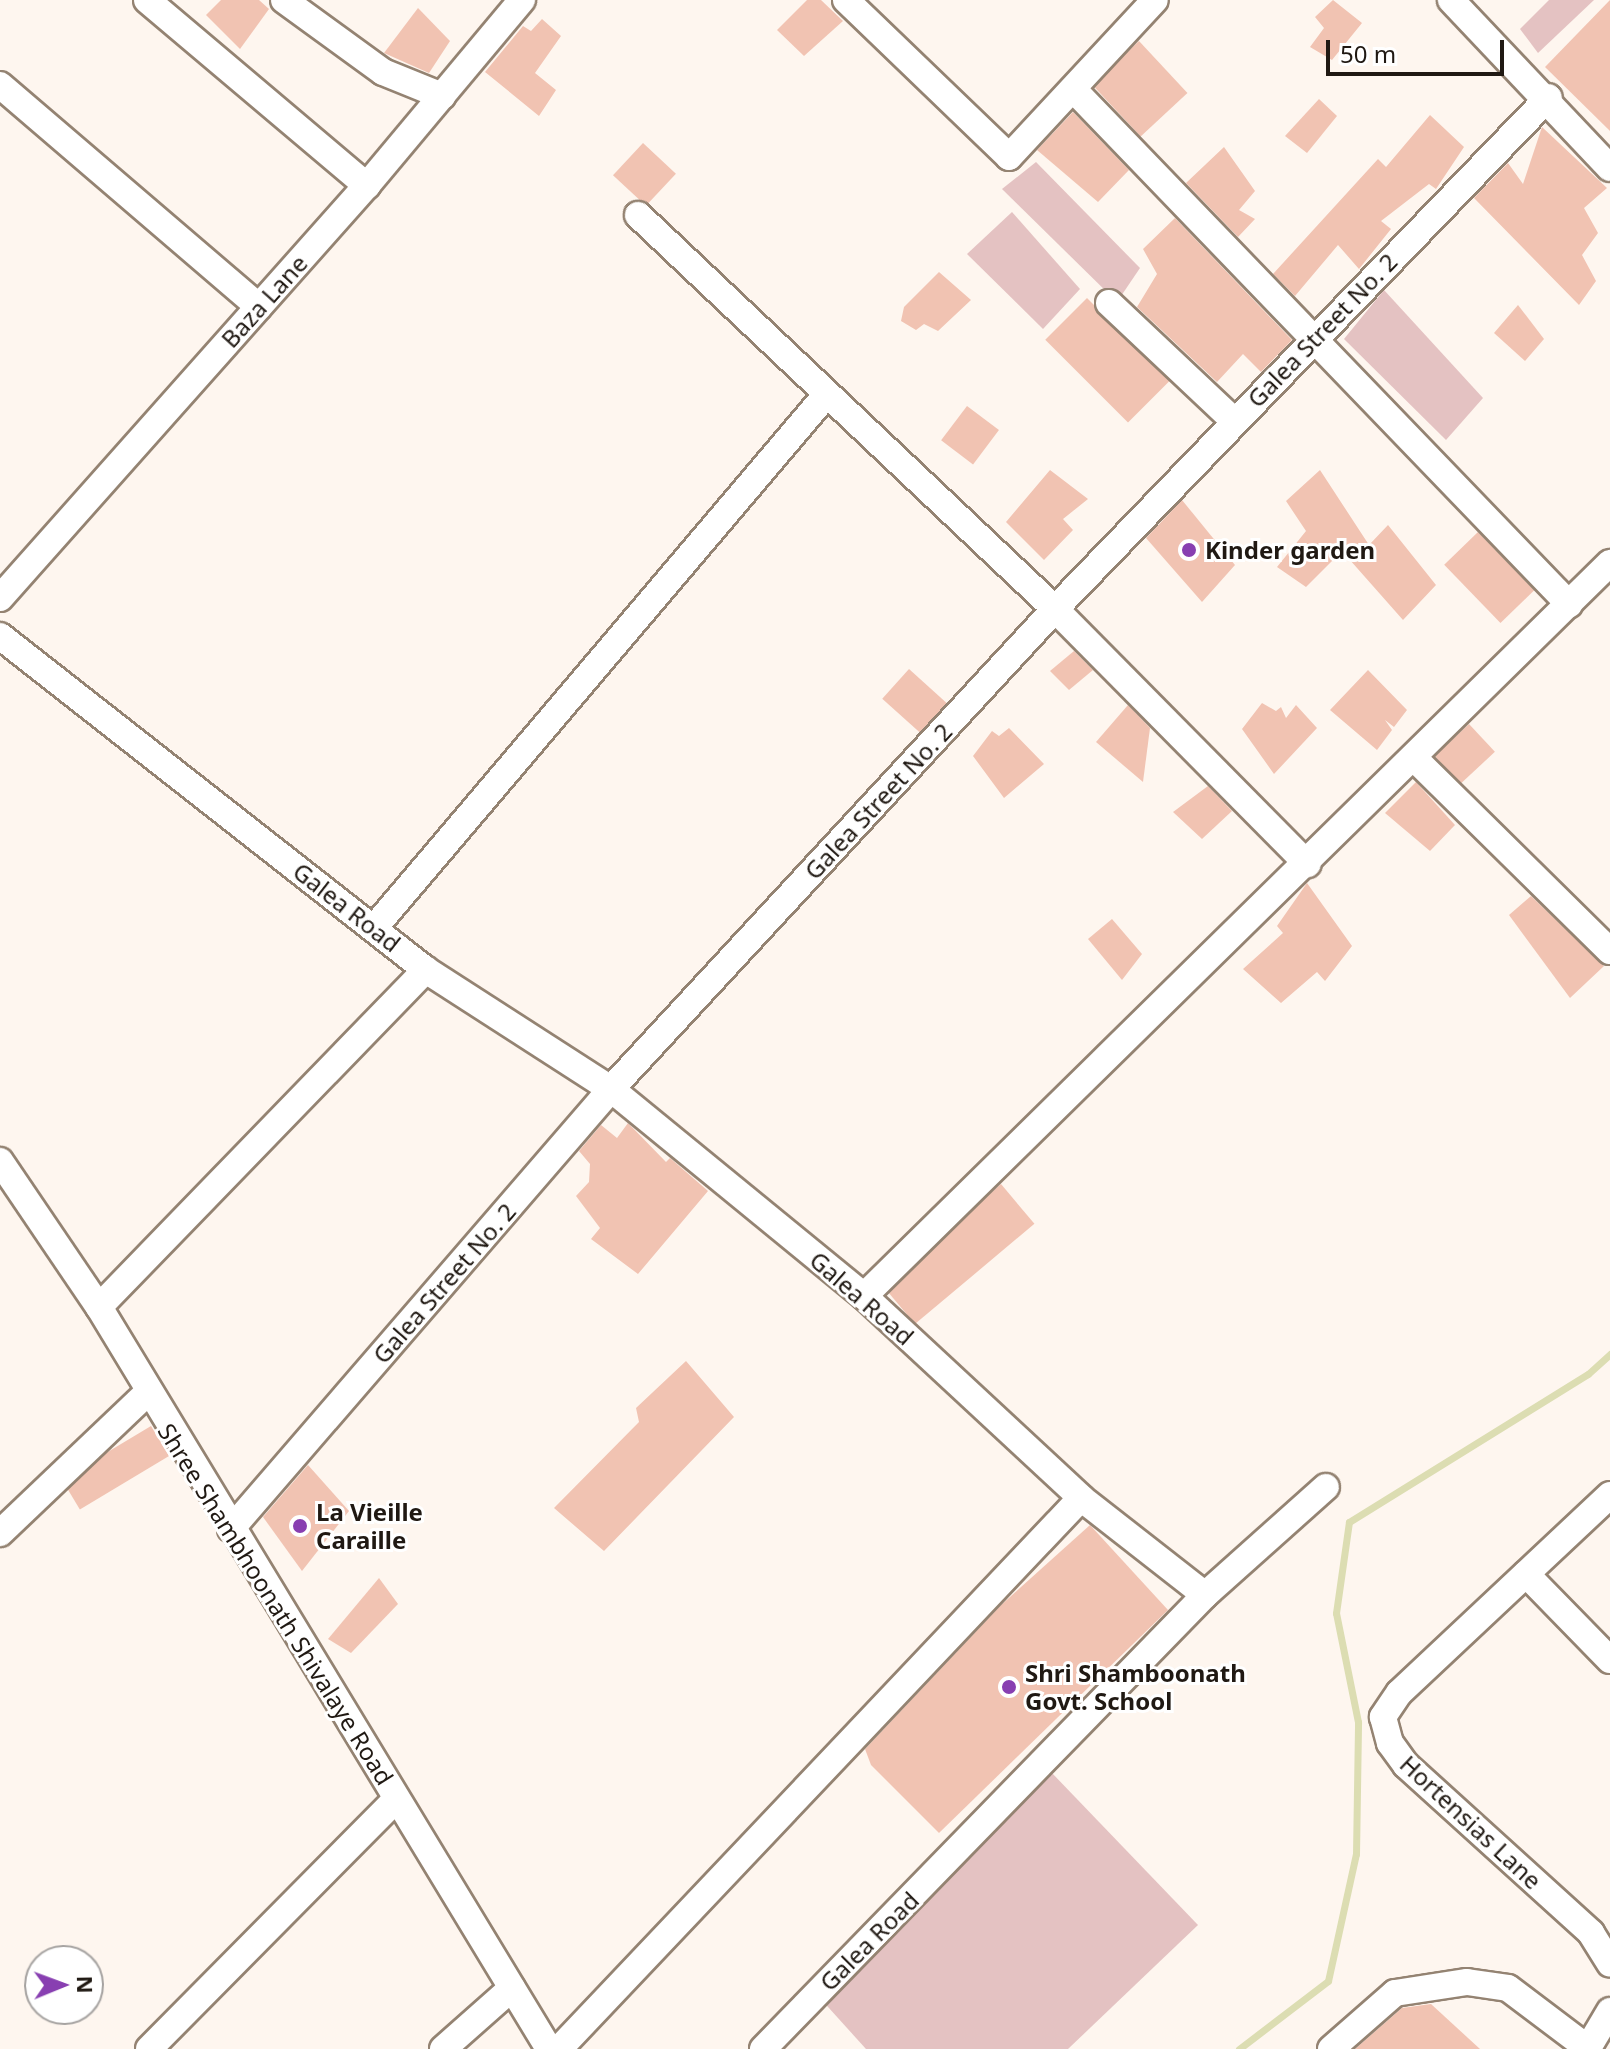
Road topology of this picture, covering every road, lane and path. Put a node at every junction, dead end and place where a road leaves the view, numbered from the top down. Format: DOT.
graph roads {
  1 [pos="147,0"];
  2 [pos="284,0"];
  3 [pos="522,0"];
  4 [pos="846,0"];
  5 [pos="1155,0"];
  6 [pos="1451,0"];
  7 [pos="0,85"];
  8 [pos="1074,90"];
  9 [pos="442,96"];
  10 [pos="1549,97"];
  11 [pos="1610,168"];
  12 [pos="368,185"];
  13 [pos="638,215"];
  14 [pos="1109,303"];
  15 [pos="259,307"];
  16 [pos="1312,341"];
  17 [pos="826,395"];
  18 [pos="1234,421"];
  19 [pos="1610,563"];
  20 [pos="0,598"];
  21 [pos="1569,604"];
  22 [pos="1055,609"];
  23 [pos="0,636"];
  24 [pos="1414,758"];
  25 [pos="1307,864"];
  26 [pos="374,928"];
  27 [pos="1610,951"];
  28 [pos="426,970"];
  29 [pos="611,1089"];
  30 [pos="0,1161"];
  31 [pos="864,1296"];
  32 [pos="99,1307"];
  33 [pos="147,1393"];
  34 [pos="1326,1487"];
  35 [pos="1610,1495"];
  36 [pos="1081,1498"];
  37 [pos="231,1529"];
  38 [pos="0,1533"];
  39 [pos="1526,1574"];
  40 [pos="1205,1595"];
  41 [pos="1610,1660"];
  42 [pos="396,1799"];
  43 [pos="1610,1963"];
  44 [pos="512,1988"];
  45 [pos="1610,2011"];
  46 [pos="149,2049"];
  47 [pos="443,2049"];
  48 [pos="549,2049"];
  49 [pos="559,2049"];
  50 [pos="763,2049"];
  51 [pos="1331,2049"];
  52 [pos="1588,2049"];
  1 -- 12 [label="street"];
  2 -- 9 [label="street"];
  3 -- 9 [label="street, Baza Lane"];
  4 -- 8 [label="street"];
  5 -- 8 [label="street"];
  6 -- 10 [label="street"];
  7 -- 15 [label="street"];
  8 -- 16 [label="street"];
  9 -- 12 [label="street, Baza Lane"];
  10 -- 11 [label="street"];
  10 -- 16 [label="street, Galea Street No. 2"];
  12 -- 15 [label="street, Baza Lane"];
  13 -- 17 [label="street"];
  14 -- 18 [label="street"];
  15 -- 20 [label="street, Baza Lane"];
  16 -- 18 [label="street, Galea Street No. 2"];
  16 -- 21 [label="street"];
  17 -- 22 [label="street"];
  17 -- 26 [label="street"];
  18 -- 22 [label="street, Galea Street No. 2"];
  19 -- 21 [label="street"];
  21 -- 24 [label="street"];
  22 -- 25 [label="street"];
  22 -- 29 [label="street, Galea Street No. 2"];
  23 -- 26 [label="street, Galea Road"];
  24 -- 25 [label="street"];
  24 -- 27 [label="street"];
  25 -- 31 [label="street"];
  26 -- 28 [label="street, Galea Road"];
  28 -- 29 [label="street, Galea Road"];
  28 -- 32 [label="street"];
  29 -- 31 [label="street, Galea Road"];
  29 -- 37 [label="street, Galea Street No. 2"];
  30 -- 32 [label="street, Shree Shambhoonath Shivalaye Road"];
  31 -- 36 [label="street, Galea Road"];
  32 -- 33 [label="street, Shree Shambhoonath Shivalaye Road"];
  33 -- 37 [label="street, Shree Shambhoonath Shivalaye Road"];
  33 -- 38 [label="street"];
  34 -- 40 [label="street"];
  35 -- 39 [label="street, Hortensias Lane"];
  36 -- 40 [label="street, Galea Road"];
  36 -- 49 [label="street"];
  37 -- 42 [label="street, Shree Shambhoonath Shivalaye Road"];
  39 -- 41 [label="street"];
  39 -- 43 [label="street, Hortensias Lane"];
  40 -- 50 [label="street, Galea Road"];
  42 -- 44 [label="street, Shree Shambhoonath Shivalaye Road"];
  42 -- 46 [label="street"];
  44 -- 47 [label="street"];
  44 -- 48 [label="street, Shree Shambhoonath Shivalaye Road"];
  45 -- 52 [label="street"];
  51 -- 52 [label="street"];
}
